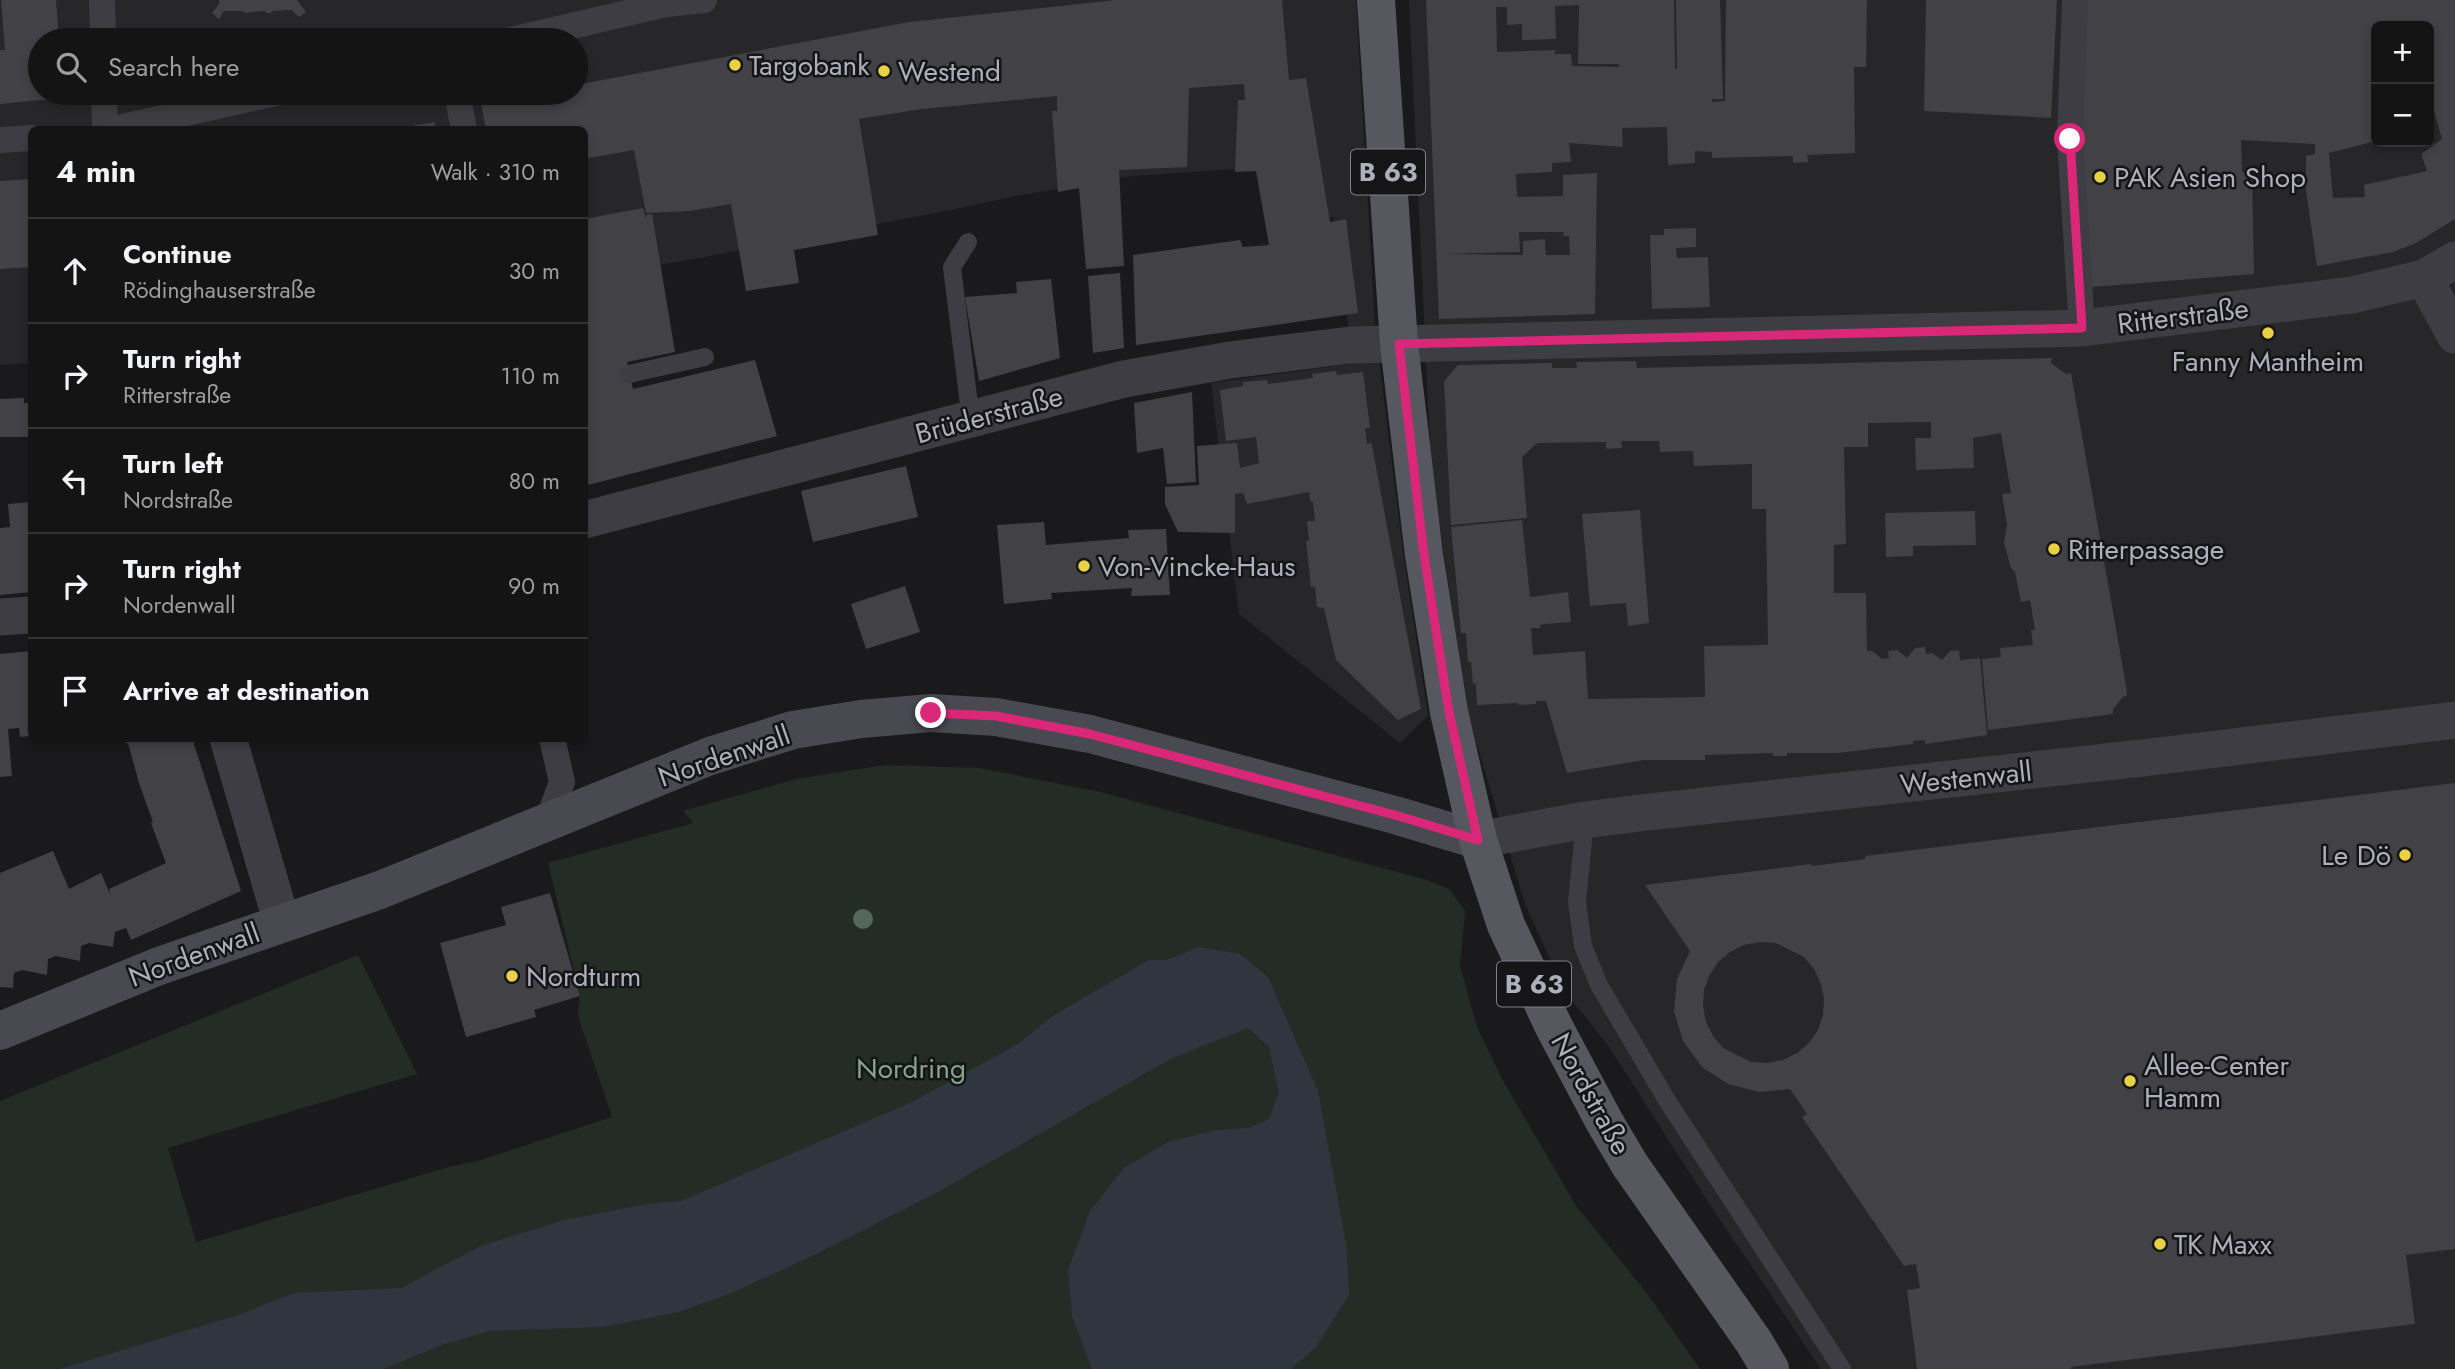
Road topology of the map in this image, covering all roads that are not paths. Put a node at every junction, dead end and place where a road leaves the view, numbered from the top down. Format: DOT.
graph roads {
  1 [pos="103,0"];
  2 [pos="704,0"];
  3 [pos="1376,0"];
  4 [pos="2075,0"];
  5 [pos="666,2"];
  6 [pos="103,28"];
  7 [pos="560,28"];
  8 [pos="105,105"];
  9 [pos="221,105"];
  10 [pos="459,105"];
  11 [pos="107,126"];
  12 [pos="125,126"];
  13 [pos="463,126"];
  14 [pos="28,138"];
  15 [pos="0,141"];
  16 [pos="968,242"];
  17 [pos="2440,269"];
  18 [pos="2082,328"];
  19 [pos="2455,335"];
  20 [pos="1399,344"];
  21 [pos="705,357"];
  22 [pos="629,374"];
  23 [pos="971,421"];
  24 [pos="588,519"];
  25 [pos="28,615"];
  26 [pos="0,617"];
  27 [pos="2455,720"];
  28 [pos="229,742"];
  29 [pos="553,742"];
  30 [pos="1585,820"];
  31 [pos="547,823"];
  32 [pos="1478,840"];
  33 [pos="282,923"];
  34 [pos="0,1031"];
  35 [pos="1760,1360"];
  36 [pos="1842,1369"];
  1 -- 6 [label="street"];
  2 -- 5 [label="street"];
  3 -- 20 [label="main road, Nordstraße / B 63"];
  4 -- 18 [label="street"];
  5 -- 7 [label="street"];
  8 -- 11 [label="street"];
  9 -- 12 [label="street"];
  10 -- 13 [label="street"];
  14 -- 15 [label="street"];
  16 -- 23 [label="lane"];
  17 -- 18 [label="street, Ritterstraße"];
  17 -- 19 [label="street"];
  18 -- 20 [label="street, Ritterstraße"];
  20 -- 23 [label="street, Brüderstraße"];
  20 -- 32 [label="main road, Nordstraße / B 63"];
  21 -- 22 [label="lane"];
  23 -- 24 [label="street, Brüderstraße"];
  25 -- 26 [label="street"];
  27 -- 30 [label="street, Westenwall"];
  28 -- 33 [label="street"];
  29 -- 31 [label="street"];
  30 -- 32 [label="street, Westenwall"];
  30 -- 36 [label="lane"];
  31 -- 32 [label="main road, Nordenwall"];
  31 -- 33 [label="main road, Nordenwall"];
  32 -- 35 [label="main road, Nordstraße / B 63"];
  33 -- 34 [label="main road, Nordenwall"];
}
